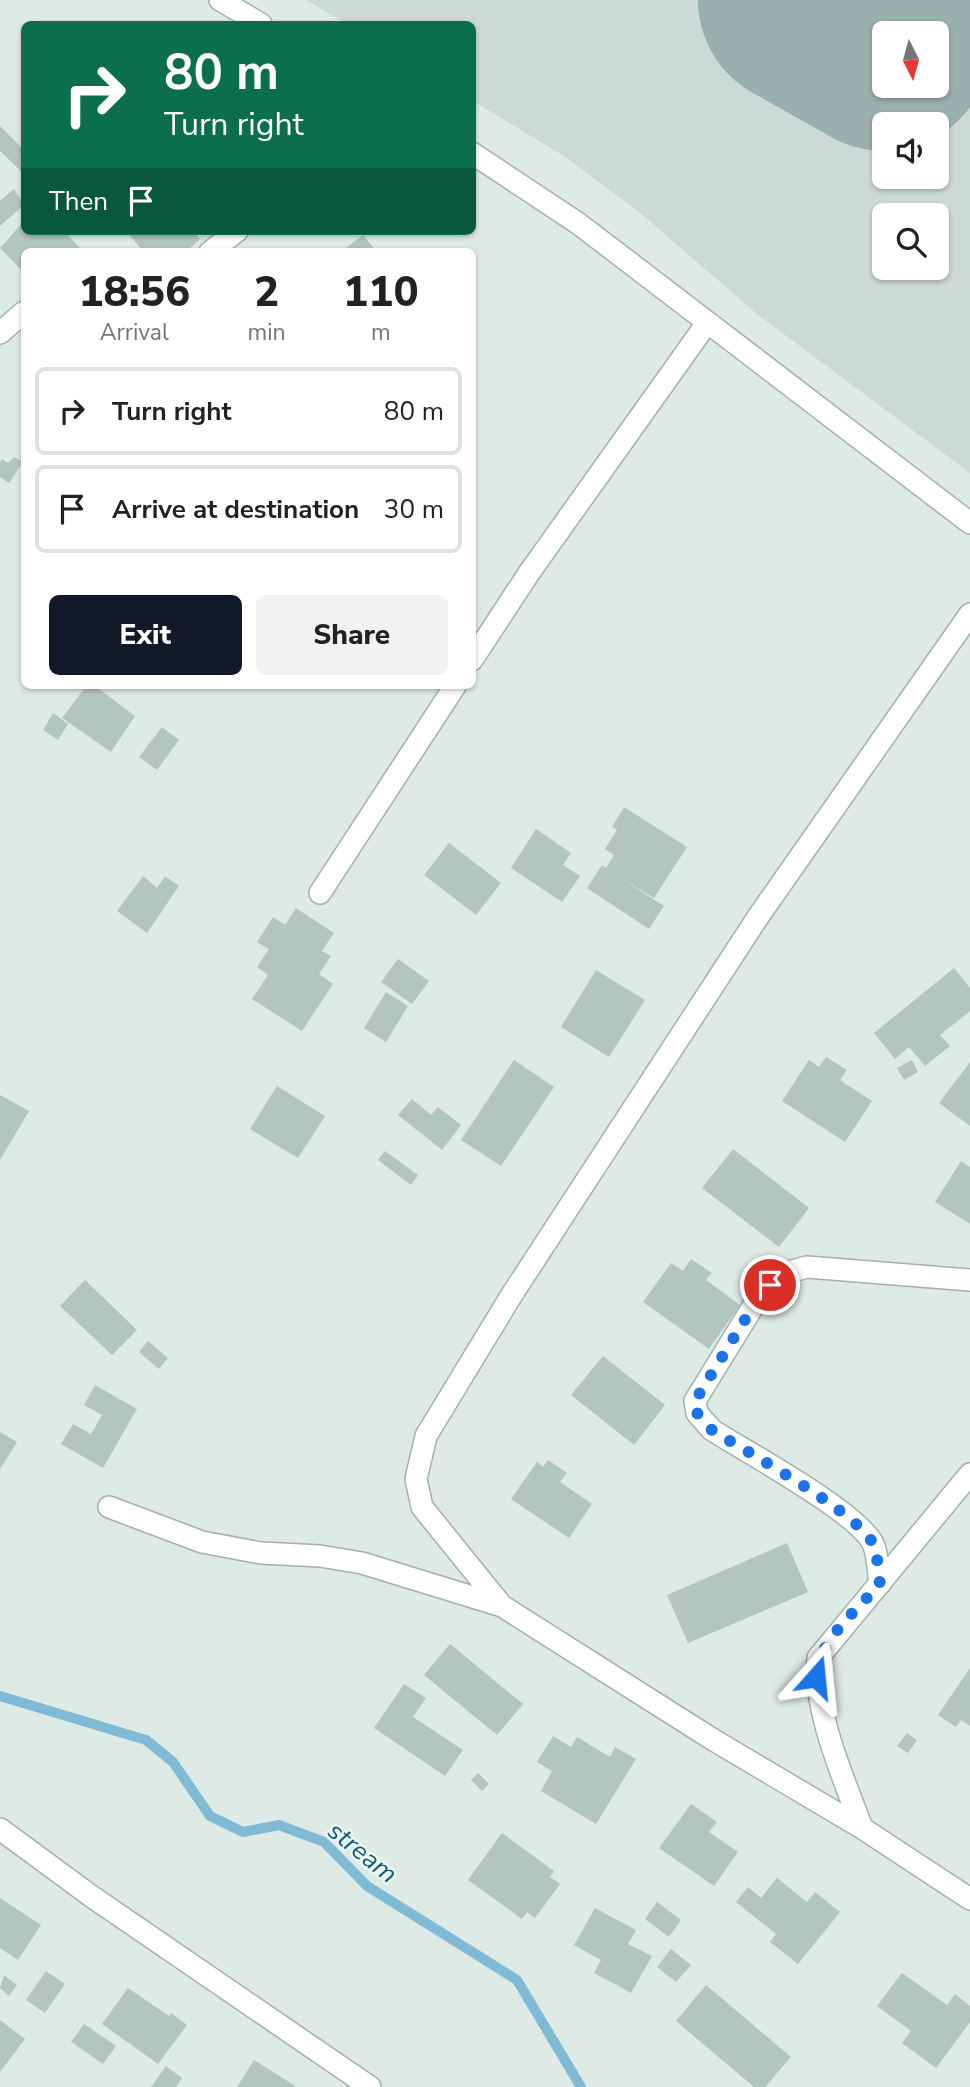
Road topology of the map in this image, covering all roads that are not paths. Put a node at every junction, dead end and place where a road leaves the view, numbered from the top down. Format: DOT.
graph roads {
  1 [pos="220,0"];
  2 [pos="256,21"];
  3 [pos="476,156"];
  4 [pos="232,235"];
  5 [pos="215,248"];
  6 [pos="21,315"];
  7 [pos="707,323"];
  8 [pos="0,333"];
  9 [pos="970,523"];
  10 [pos="970,614"];
  11 [pos="476,654"];
  12 [pos="454,689"];
  13 [pos="320,893"];
  14 [pos="970,1280"];
  15 [pos="970,1474"];
  16 [pos="109,1507"];
  17 [pos="880,1584"];
  18 [pos="502,1606"];
  19 [pos="862,1828"];
  20 [pos="0,1829"];
  21 [pos="970,1899"];
  22 [pos="370,2087"];
  1 -- 2 [label="street"];
  3 -- 7 [label="street"];
  4 -- 5 [label="street"];
  6 -- 8 [label="street"];
  7 -- 9 [label="street"];
  7 -- 11 [label="street"];
  10 -- 18 [label="street"];
  12 -- 13 [label="street"];
  14 -- 17 [label="street"];
  15 -- 17 [label="street"];
  16 -- 18 [label="street"];
  17 -- 19 [label="street"];
  18 -- 19 [label="street"];
  19 -- 21 [label="street"];
  20 -- 22 [label="street"];
}
